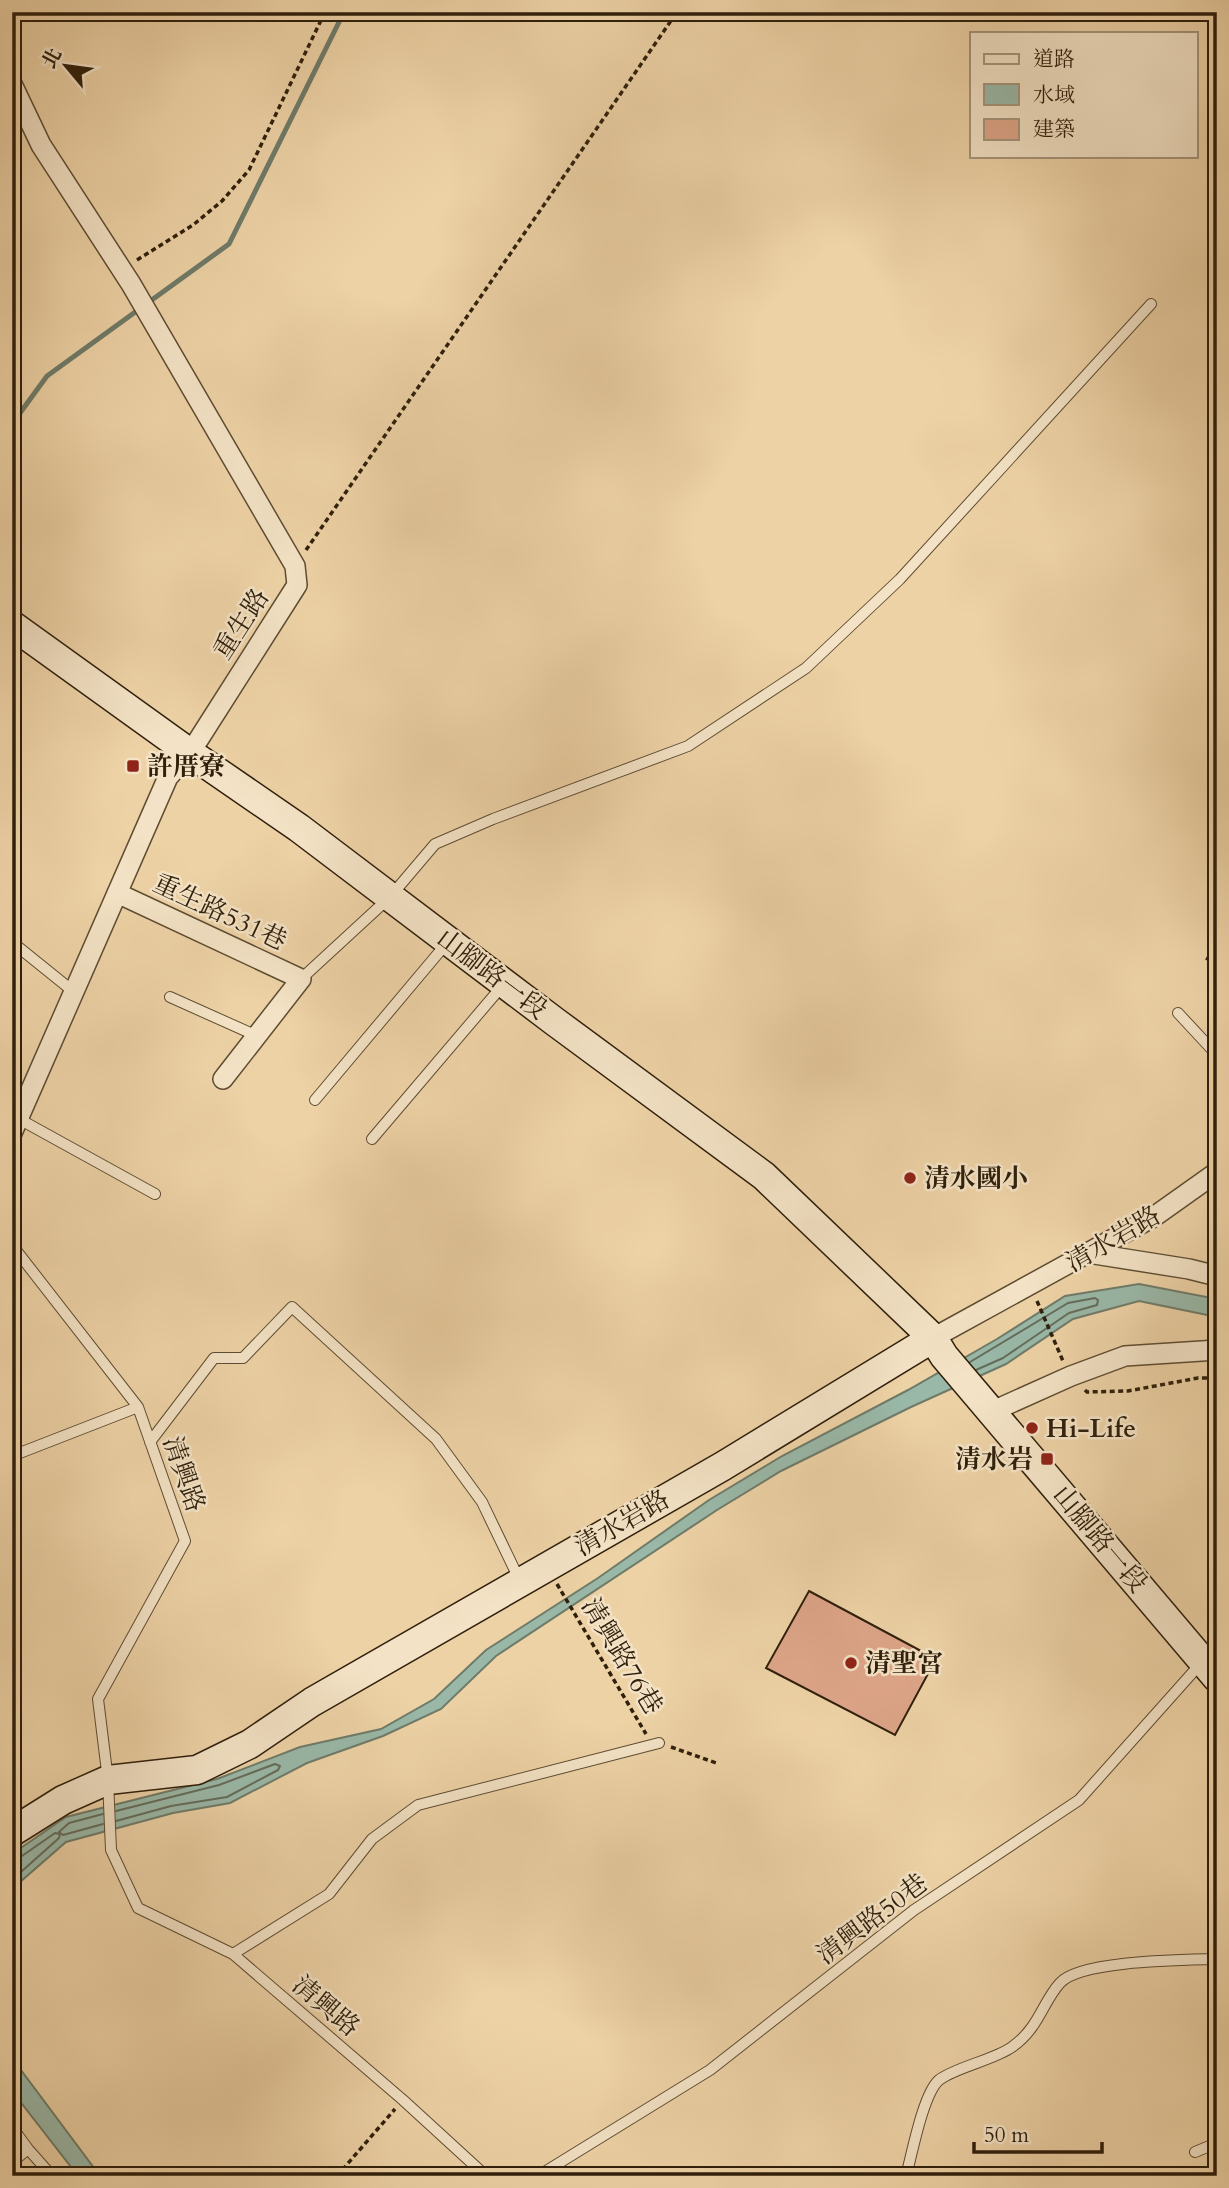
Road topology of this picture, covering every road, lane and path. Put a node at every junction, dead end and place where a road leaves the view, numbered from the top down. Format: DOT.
graph roads {
  1 [pos="325,12"];
  2 [pos="677,12"];
  3 [pos="12,84"];
  4 [pos="122,270"];
  5 [pos="1151,304"];
  6 [pos="295,566"];
  7 [pos="12,625"];
  8 [pos="190,753"];
  9 [pos="117,893"];
  10 [pos="390,897"];
  11 [pos="448,941"];
  12 [pos="12,942"];
  13 [pos="1206,958"];
  14 [pos="1217,964"];
  15 [pos="301,979"];
  16 [pos="504,983"];
  17 [pos="74,992"];
  18 [pos="170,997"];
  19 [pos="1178,1013"];
  20 [pos="257,1035"];
  21 [pos="1217,1055"];
  22 [pos="223,1079"];
  23 [pos="316,1100"];
  24 [pos="15,1126"];
  25 [pos="372,1139"];
  26 [pos="1217,1172"];
  27 [pos="155,1194"];
  28 [pos="12,1245"];
  29 [pos="1088,1253"];
  30 [pos="1217,1276"];
  31 [pos="1036,1298"];
  32 [pos="939,1347"];
  33 [pos="1057,1349"];
  34 [pos="1217,1350"];
  35 [pos="1071,1376"];
  36 [pos="1217,1378"];
  37 [pos="988,1405"];
  38 [pos="138,1407"];
  39 [pos="150,1441"];
  40 [pos="12,1456"];
  41 [pos="547,1567"];
  42 [pos="520,1582"];
  43 [pos="1209,1670"];
  44 [pos="659,1743"];
  45 [pos="719,1764"];
  46 [pos="108,1780"];
  47 [pos="12,1832"];
  48 [pos="233,1954"];
  49 [pos="1217,1959"];
  50 [pos="404,2100"];
  51 [pos="12,2127"];
  52 [pos="1217,2143"];
  53 [pos="28,2149"];
  54 [pos="1195,2152"];
  55 [pos="12,2162"];
  56 [pos="52,2176"];
  57 [pos="337,2176"];
  58 [pos="486,2176"];
  59 [pos="538,2176"];
  60 [pos="906,2176"];
  1 -- 4 [label="path"];
  2 -- 6 [label="path"];
  3 -- 4 [label="street, 重生路"];
  4 -- 6 [label="street, 重生路"];
  5 -- 10 [label="lane, 重生路531巷"];
  6 -- 8 [label="street, 重生路"];
  7 -- 8 [label="main road, 山腳路一段"];
  8 -- 9 [label="street, 重生路"];
  8 -- 10 [label="main road, 山腳路一段"];
  9 -- 15 [label="street, 重生路531巷"];
  9 -- 17 [label="street, 重生路"];
  10 -- 11 [label="main road, 山腳路一段"];
  10 -- 15 [label="lane, 重生路531巷"];
  11 -- 16 [label="main road, 山腳路一段"];
  11 -- 23 [label="lane"];
  12 -- 17 [label="lane"];
  13 -- 14 [label="path"];
  15 -- 20 [label="street, 重生路531巷"];
  16 -- 25 [label="lane"];
  16 -- 32 [label="main road, 山腳路一段"];
  17 -- 24 [label="street, 重生路"];
  18 -- 20 [label="lane"];
  19 -- 21 [label="lane"];
  20 -- 22 [label="street, 重生路531巷"];
  24 -- 27 [label="lane"];
  26 -- 29 [label="street, 清水岩路"];
  28 -- 38 [label="lane, 清興路"];
  29 -- 30 [label="street"];
  29 -- 32 [label="street, 清水岩路"];
  31 -- 33 [label="path"];
  32 -- 37 [label="main road, 山腳路一段"];
  32 -- 41 [label="main road, 清水岩路"];
  34 -- 35 [label="street"];
  35 -- 36 [label="path"];
  35 -- 37 [label="street"];
  37 -- 43 [label="main road, 山腳路一段"];
  38 -- 39 [label="lane, 清興路"];
  38 -- 40 [label="lane"];
  39 -- 42 [label="lane"];
  39 -- 46 [label="lane, 清興路"];
  41 -- 42 [label="main road, 清水岩路"];
  41 -- 44 [label="path, 清興路76巷"];
  42 -- 46 [label="main road, 清水岩路"];
  43 -- 59 [label="lane, 清興路50巷"];
  44 -- 45 [label="path, 清興路76巷"];
  44 -- 48 [label="lane"];
  46 -- 47 [label="main road, 清水岩路"];
  46 -- 48 [label="lane, 清興路"];
  48 -- 50 [label="lane, 清興路"];
  49 -- 60 [label="lane"];
  50 -- 57 [label="path"];
  50 -- 58 [label="lane, 清興路"];
  51 -- 53 [label="lane"];
  52 -- 54 [label="lane"];
  53 -- 55 [label="lane"];
  53 -- 56 [label="lane"];
}
